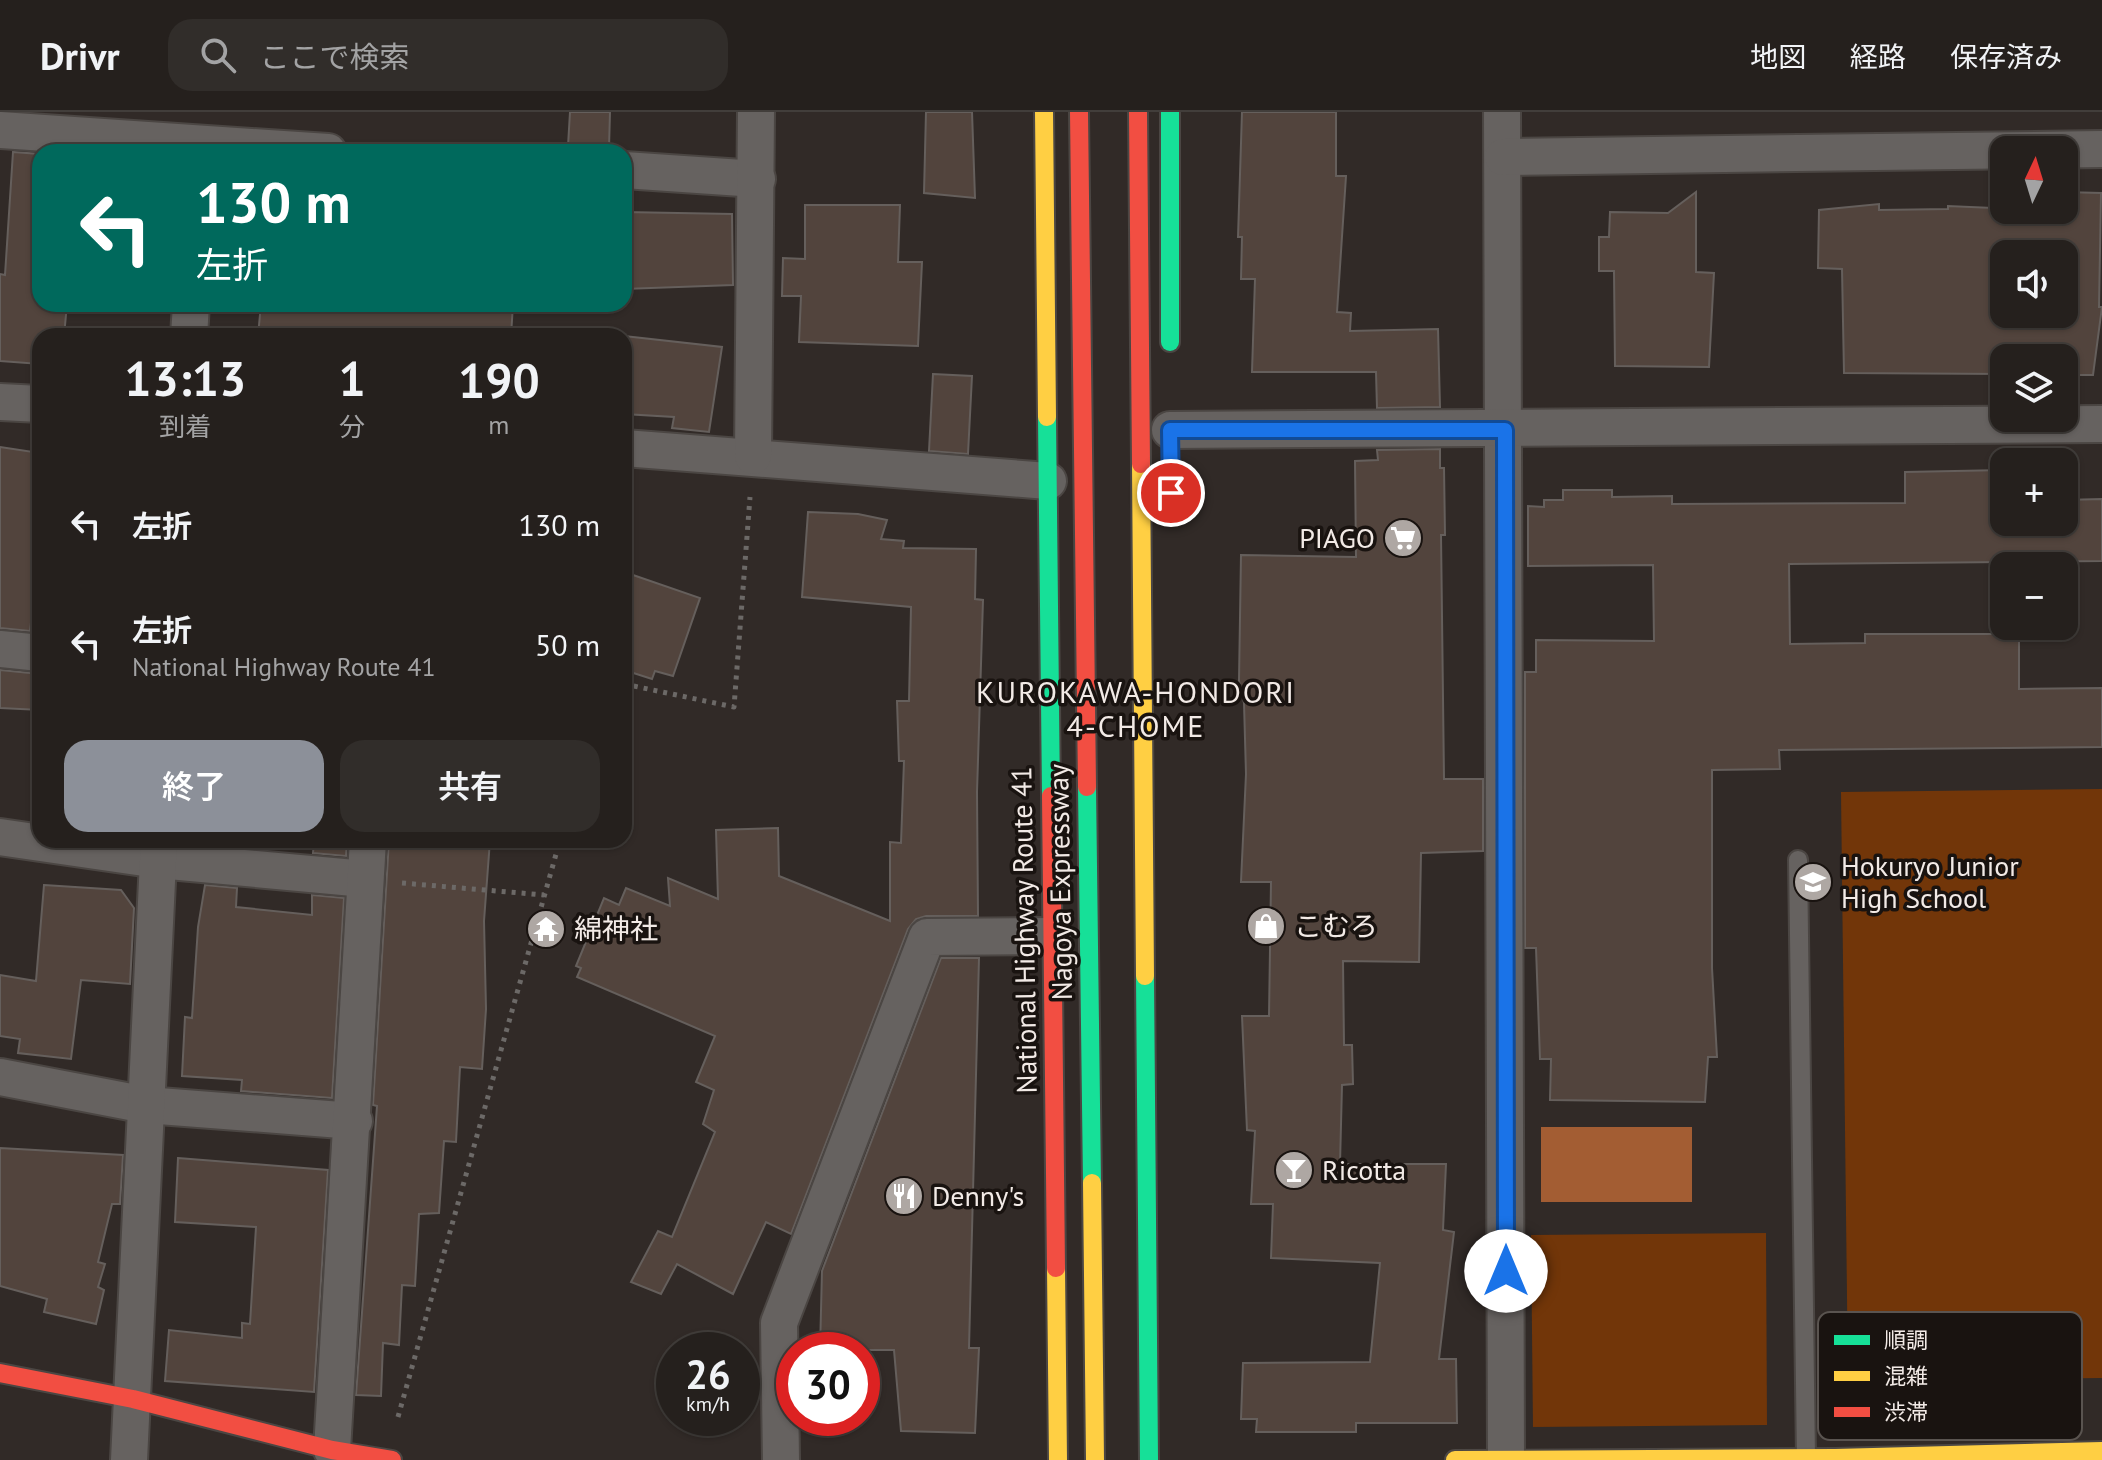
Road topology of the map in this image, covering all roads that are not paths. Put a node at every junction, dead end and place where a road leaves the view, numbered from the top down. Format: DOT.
graph roads {
  1 [pos="756,112"];
  2 [pos="1044,112"];
  3 [pos="1079,112"];
  4 [pos="1138,112"];
  5 [pos="1170,112"];
  6 [pos="1502,112"];
  7 [pos="0,130"];
  8 [pos="203,136"];
  9 [pos="266,144"];
  10 [pos="2102,149"];
  11 [pos="1503,157"];
  12 [pos="632,171"];
  13 [pos="757,179"];
  14 [pos="1170,367"];
  15 [pos="0,402"];
  16 [pos="32,404"];
  17 [pos="2102,424"];
  18 [pos="1170,430"];
  19 [pos="1505,430"];
  20 [pos="632,448"];
  21 [pos="753,456"];
  22 [pos="1048,481"];
  23 [pos="0,649"];
  24 [pos="32,652"];
  25 [pos="0,837"];
  26 [pos="32,840"];
  27 [pos="135,848"];
  28 [pos="367,848"];
  29 [pos="159,850"];
  30 [pos="1798,860"];
  31 [pos="365,879"];
  32 [pos="1052,936"];
  33 [pos="0,1077"];
  34 [pos="146,1105"];
  35 [pos="354,1121"];
  36 [pos="1818,1312"];
  37 [pos="0,1373"];
  38 [pos="133,1399"];
  39 [pos="332,1450"];
  40 [pos="2102,1451"];
  41 [pos="389,1459"];
  42 [pos="1506,1459"];
  43 [pos="1825,1459"];
  44 [pos="129,1460"];
  45 [pos="781,1460"];
  46 [pos="1058,1460"];
  47 [pos="1095,1460"];
  48 [pos="1149,1460"];
  49 [pos="1455,1460"];
  1 -- 13 [label="street"];
  2 -- 22 [label="main road, National Highway Route 41"];
  3 -- 47 [label="main road, Nagoya Expressway"];
  4 -- 48 [label="main road"];
  5 -- 14 [label="main road"];
  6 -- 11 [label="street"];
  7 -- 8 [label="street"];
  8 -- 9 [label="street"];
  10 -- 11 [label="street"];
  11 -- 19 [label="street"];
  12 -- 13 [label="street"];
  13 -- 21 [label="street"];
  15 -- 16 [label="street"];
  17 -- 19 [label="street"];
  18 -- 19 [label="street"];
  19 -- 42 [label="street"];
  20 -- 21 [label="street"];
  21 -- 22 [label="street"];
  22 -- 32 [label="main road, National Highway Route 41"];
  23 -- 24 [label="street"];
  25 -- 26 [label="street"];
  27 -- 29 [label="street"];
  28 -- 31 [label="street"];
  29 -- 31 [label="street"];
  29 -- 34 [label="street"];
  30 -- 36 [label="lane"];
  31 -- 35 [label="street"];
  32 -- 45 [label="street"];
  32 -- 46 [label="main road, National Highway Route 41"];
  33 -- 34 [label="street"];
  34 -- 35 [label="street"];
  34 -- 38 [label="street"];
  35 -- 39 [label="street"];
  37 -- 38 [label="main road"];
  38 -- 39 [label="main road"];
  38 -- 44 [label="street"];
  39 -- 41 [label="main road"];
  40 -- 43 [label="main road"];
  42 -- 43 [label="main road"];
  42 -- 49 [label="main road"];
}
